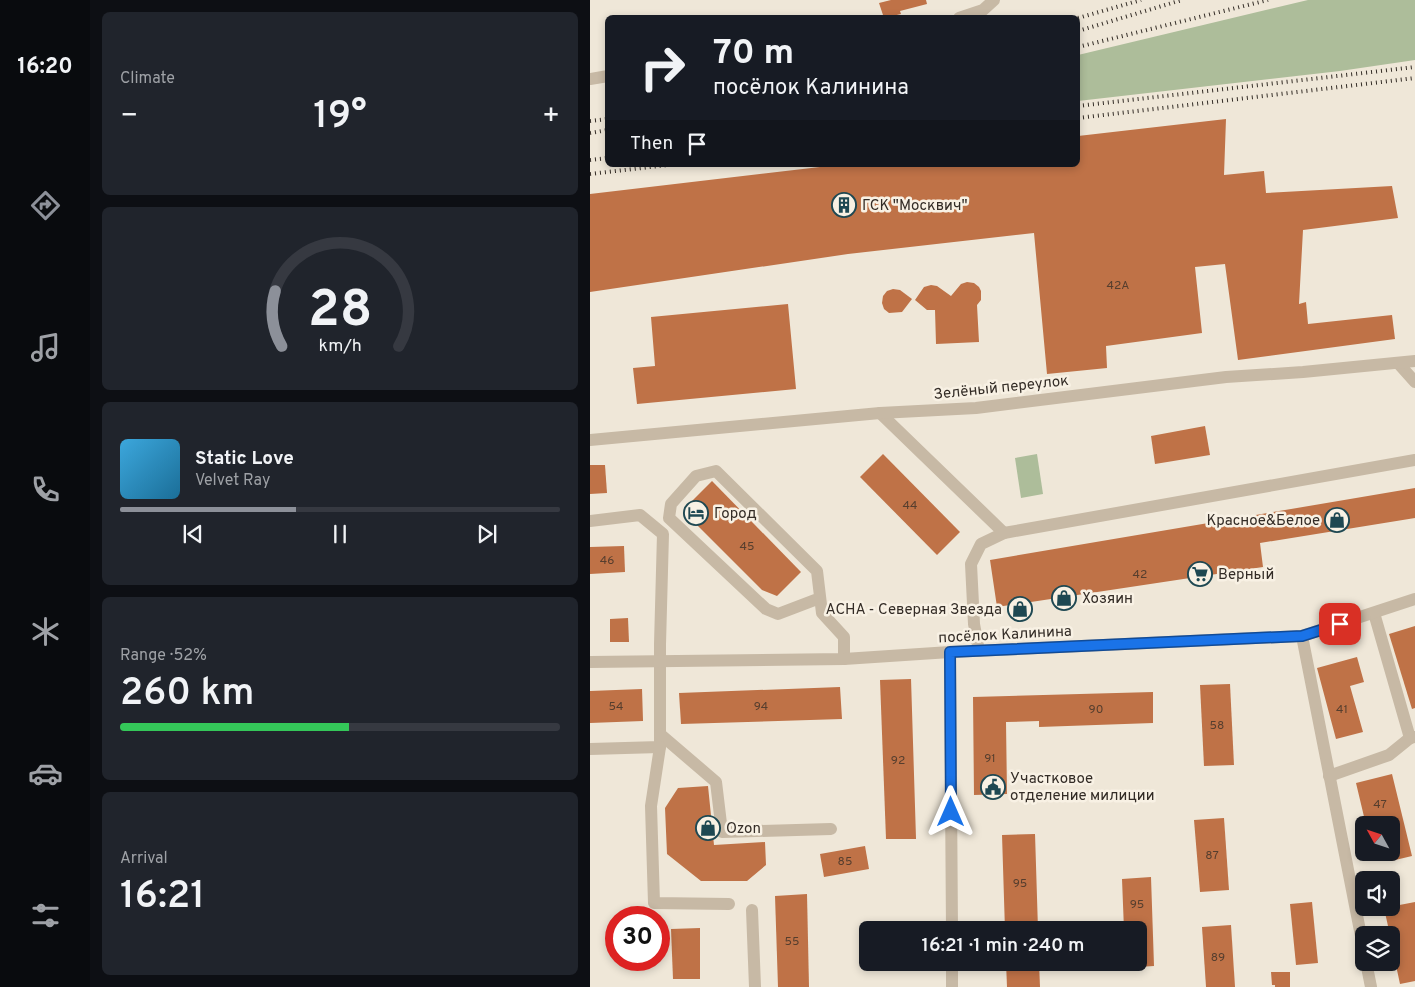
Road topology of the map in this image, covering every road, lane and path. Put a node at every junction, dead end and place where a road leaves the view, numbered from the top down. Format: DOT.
graph roads {
  1 [pos="994,0"];
  2 [pos="968,15"];
  3 [pos="605,76"];
  4 [pos="590,79"];
  5 [pos="1415,361"];
  6 [pos="1398,363"];
  7 [pos="1415,382"];
  8 [pos="880,413"];
  9 [pos="590,440"];
  10 [pos="1415,460"];
  11 [pos="590,521"];
  12 [pos="1004,533"];
  13 [pos="820,598"];
  14 [pos="1415,599"];
  15 [pos="1374,613"];
  16 [pos="1302,636"];
  17 [pos="979,651"];
  18 [pos="950,652"];
  19 [pos="844,659"];
  20 [pos="660,660"];
  21 [pos="590,662"];
  22 [pos="660,734"];
  23 [pos="1412,738"];
  24 [pos="660,747"];
  25 [pos="590,748"];
  26 [pos="1329,776"];
  27 [pos="831,829"];
  28 [pos="729,904"];
  29 [pos="752,910"];
  30 [pos="952,921"];
  31 [pos="1359,926"];
  32 [pos="952,971"];
  33 [pos="1368,971"];
  34 [pos="755,987"];
  35 [pos="952,987"];
  36 [pos="1371,987"];
  1 -- 2 [label="street"];
  3 -- 4 [label="street"];
  5 -- 6 [label="street, Зелёный переулок"];
  6 -- 7 [label="street"];
  6 -- 8 [label="street, Зелёный переулок"];
  8 -- 9 [label="street, Зелёный переулок"];
  8 -- 12 [label="street"];
  10 -- 12 [label="street"];
  11 -- 20 [label="street"];
  12 -- 17 [label="street"];
  13 -- 13 [label="street"];
  13 -- 19 [label="street"];
  14 -- 15 [label="street, посёлок Калинина"];
  15 -- 16 [label="street, посёлок Калинина"];
  15 -- 23 [label="street"];
  16 -- 17 [label="street, посёлок Калинина"];
  16 -- 26 [label="street"];
  17 -- 18 [label="street, посёлок Калинина"];
  18 -- 19 [label="street, посёлок Калинина"];
  18 -- 30 [label="street"];
  19 -- 20 [label="street, посёлок Калинина"];
  20 -- 21 [label="street, посёлок Калинина"];
  20 -- 22 [label="street"];
  22 -- 24 [label="street"];
  22 -- 27 [label="street"];
  23 -- 26 [label="street"];
  24 -- 25 [label="street"];
  24 -- 28 [label="street"];
  26 -- 31 [label="street"];
  29 -- 34 [label="street"];
  32 -- 35 [label="street"];
  33 -- 36 [label="street"];
}
